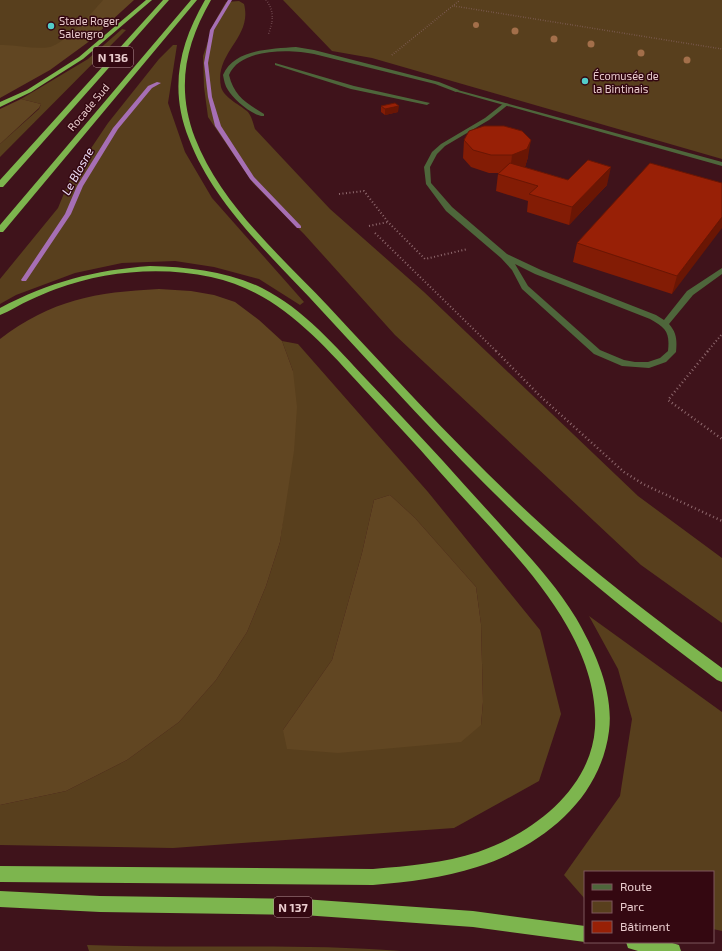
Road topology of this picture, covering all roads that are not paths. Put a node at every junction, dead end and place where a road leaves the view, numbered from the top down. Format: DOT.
graph roads {
  1 [pos="149,0"];
  2 [pos="166,0"];
  3 [pos="194,0"];
  4 [pos="208,0"];
  5 [pos="381,61"];
  6 [pos="276,64"];
  7 [pos="372,66"];
  8 [pos="427,104"];
  9 [pos="506,104"];
  10 [pos="0,106"];
  11 [pos="262,116"];
  12 [pos="722,164"];
  13 [pos="0,185"];
  14 [pos="0,230"];
  15 [pos="504,256"];
  16 [pos="722,270"];
  17 [pos="0,312"];
  18 [pos="665,324"];
  19 [pos="722,676"];
  20 [pos="0,874"];
  21 [pos="0,898"];
  22 [pos="584,934"];
  23 [pos="638,943"];
  24 [pos="673,951"];
  1 -- 10 [label="highway"];
  2 -- 13 [label="highway, Rocade Sud / N 136"];
  3 -- 14 [label="highway, Rocade Sud / N 136"];
  4 -- 19 [label="highway"];
  5 -- 7 [label="street"];
  6 -- 8 [label="street"];
  7 -- 9 [label="street"];
  7 -- 11 [label="street"];
  9 -- 12 [label="street"];
  9 -- 15 [label="street"];
  15 -- 18 [label="street"];
  15 -- 18 [label="street"];
  16 -- 18 [label="street"];
  17 -- 20 [label="highway"];
  21 -- 22 [label="highway, N 137"];
  23 -- 24 [label="highway"];
}
